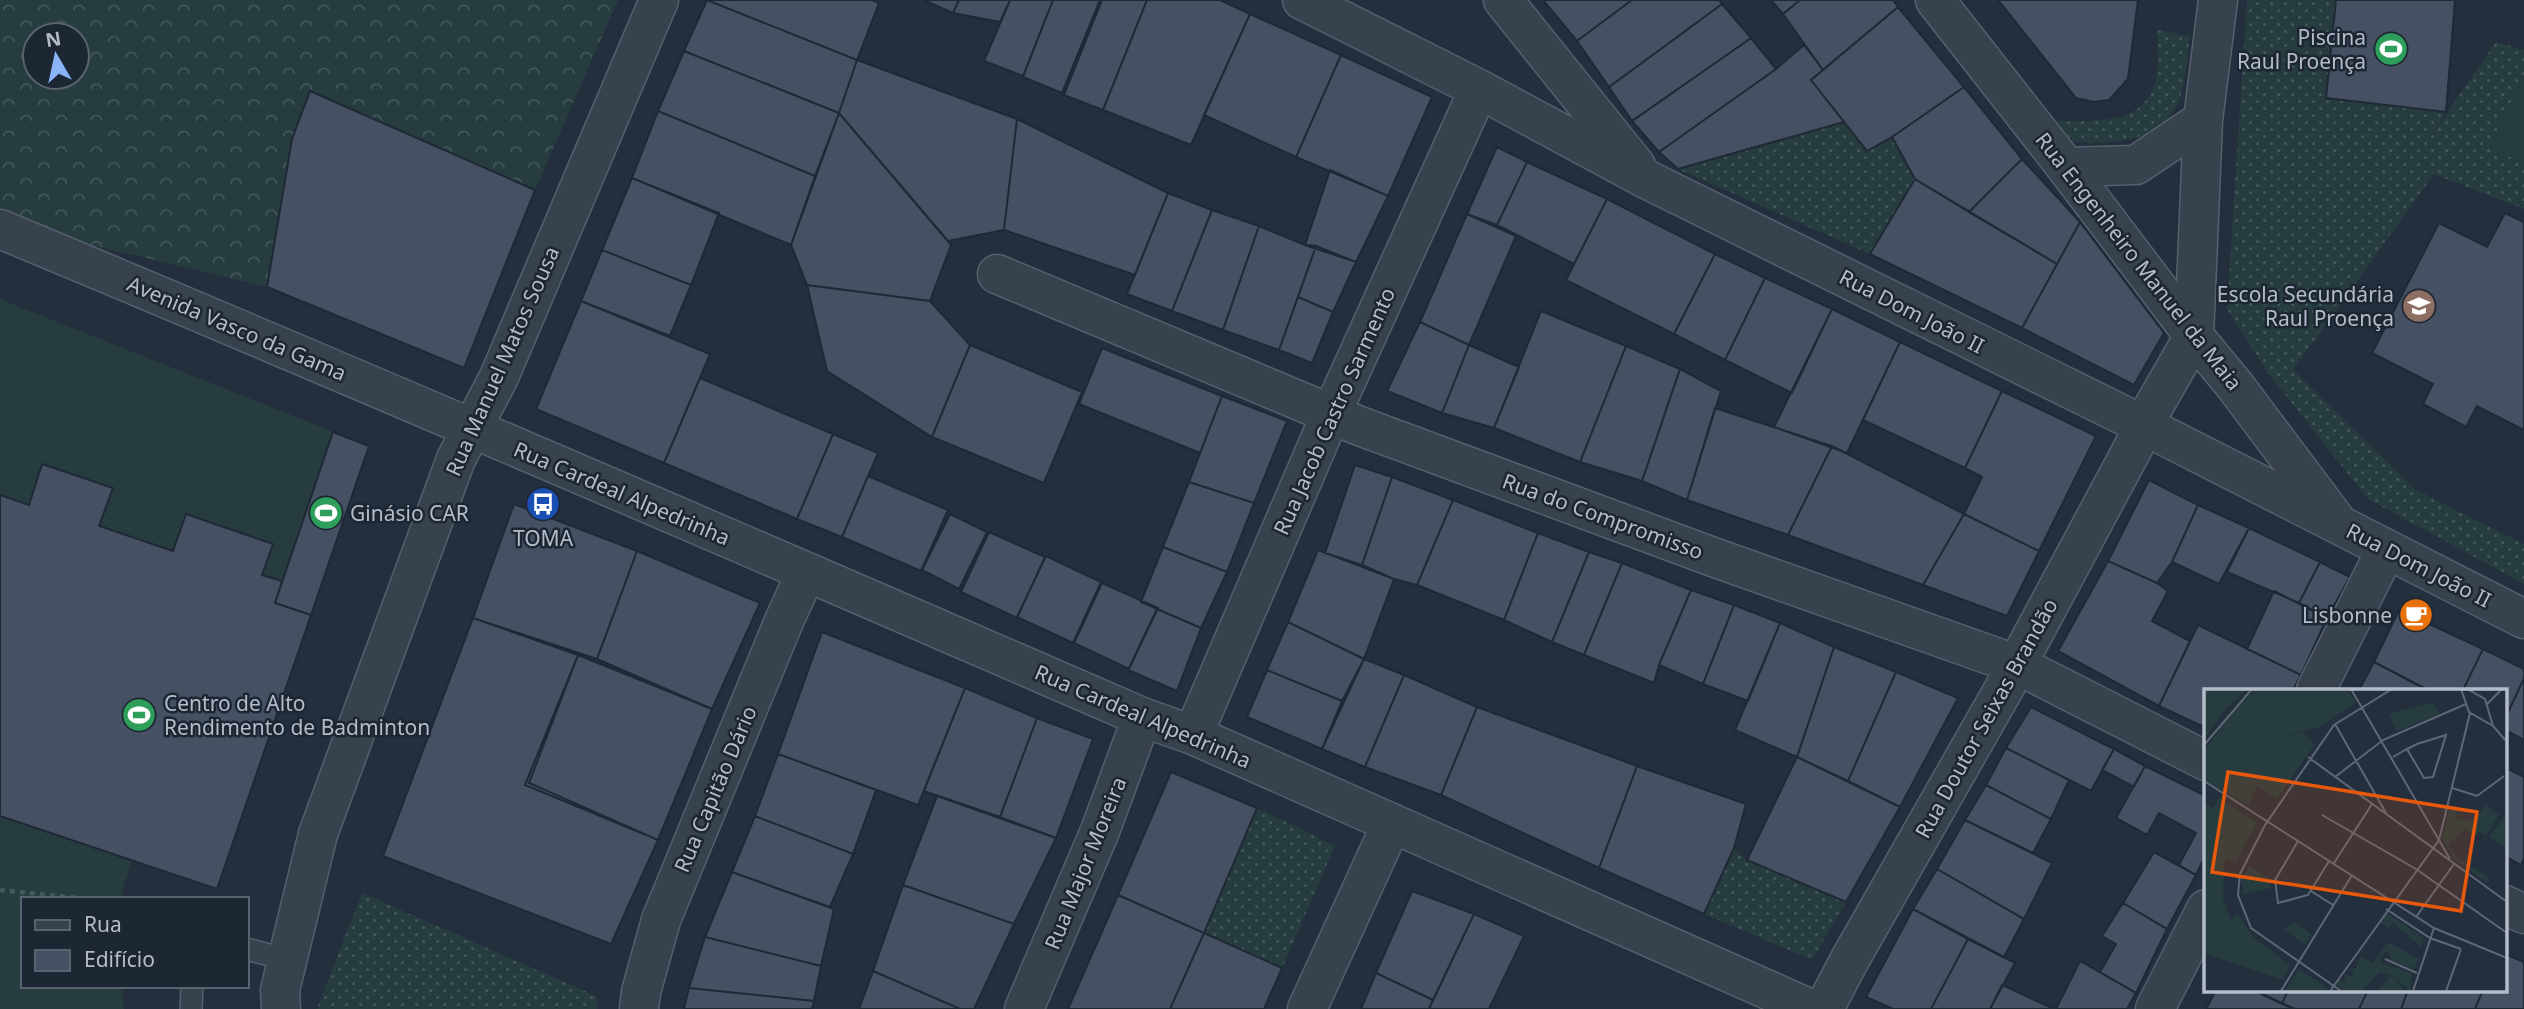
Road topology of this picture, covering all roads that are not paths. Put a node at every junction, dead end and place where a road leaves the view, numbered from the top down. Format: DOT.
graph roads {
  1 [pos="659,0"];
  2 [pos="1302,0"];
  3 [pos="1503,0"];
  4 [pos="1935,0"];
  5 [pos="2218,0"];
  6 [pos="1479,89"];
  7 [pos="2203,120"];
  8 [pos="2066,167"];
  9 [pos="1646,179"];
  10 [pos="0,229"];
  11 [pos="997,274"];
  12 [pos="2194,336"];
  13 [pos="1332,414"];
  14 [pos="2143,425"];
  15 [pos="473,429"];
  16 [pos="2340,525"];
  17 [pos="2386,550"];
  18 [pos="806,573"];
  19 [pos="2524,619"];
  20 [pos="2018,664"];
  21 [pos="2317,689"];
  22 [pos="1142,717"];
  23 [pos="1193,735"];
  24 [pos="2204,760"];
  25 [pos="1392,823"];
  26 [pos="2506,905"];
  27 [pos="2204,913"];
  28 [pos="2524,914"];
  29 [pos="248,949"];
  30 [pos="287,960"];
  31 [pos="192,988"];
  32 [pos="191,1009"];
  33 [pos="281,1009"];
  34 [pos="639,1009"];
  35 [pos="1024,1009"];
  36 [pos="1307,1009"];
  37 [pos="1811,1009"];
  38 [pos="1824,1009"];
  39 [pos="2155,1009"];
  1 -- 15 [label="street, Rua Manuel Matos Sousa"];
  2 -- 6 [label="street, Rua Dom João II"];
  3 -- 9 [label="street"];
  4 -- 8 [label="street, Rua Engenheiro Manuel da Maia"];
  5 -- 7 [label="street"];
  6 -- 9 [label="street, Rua Dom João II"];
  6 -- 13 [label="street, Rua Jacob Castro Sarmento"];
  7 -- 8 [label="street"];
  7 -- 12 [label="street"];
  8 -- 12 [label="street, Rua Engenheiro Manuel da Maia"];
  9 -- 14 [label="street, Rua Dom João II"];
  10 -- 15 [label="street, Avenida Vasco da Gama"];
  11 -- 13 [label="street, Rua do Compromisso"];
  12 -- 14 [label="street, Rua Doutor Seixas Brandão"];
  12 -- 16 [label="street, Rua Engenheiro Manuel da Maia"];
  13 -- 20 [label="street, Rua do Compromisso"];
  13 -- 23 [label="street, Rua Jacob Castro Sarmento"];
  14 -- 16 [label="street, Rua Dom João II"];
  14 -- 20 [label="street, Rua Doutor Seixas Brandão"];
  15 -- 18 [label="street, Rua Cardeal Alpedrinha"];
  15 -- 30 [label="street, Rua Manuel Matos Sousa"];
  16 -- 17 [label="street, Rua Dom João II"];
  17 -- 19 [label="street, Rua Dom João II"];
  17 -- 21 [label="street"];
  18 -- 22 [label="street, Rua Cardeal Alpedrinha"];
  18 -- 34 [label="street, Rua Capitão Dário"];
  20 -- 24 [label="street, Rua do Compromisso"];
  20 -- 38 [label="street, Rua Doutor Seixas Brandão"];
  22 -- 23 [label="street, Rua Cardeal Alpedrinha"];
  22 -- 35 [label="street, Rua Major Moreira"];
  23 -- 25 [label="street, Rua Cardeal Alpedrinha"];
  25 -- 36 [label="street"];
  25 -- 37 [label="street, Rua Cardeal Alpedrinha"];
  26 -- 28 [label="street"];
  27 -- 39 [label="street"];
  29 -- 30 [label="lane"];
  30 -- 33 [label="street, Rua Manuel Matos Sousa"];
  31 -- 32 [label="lane"];
}
